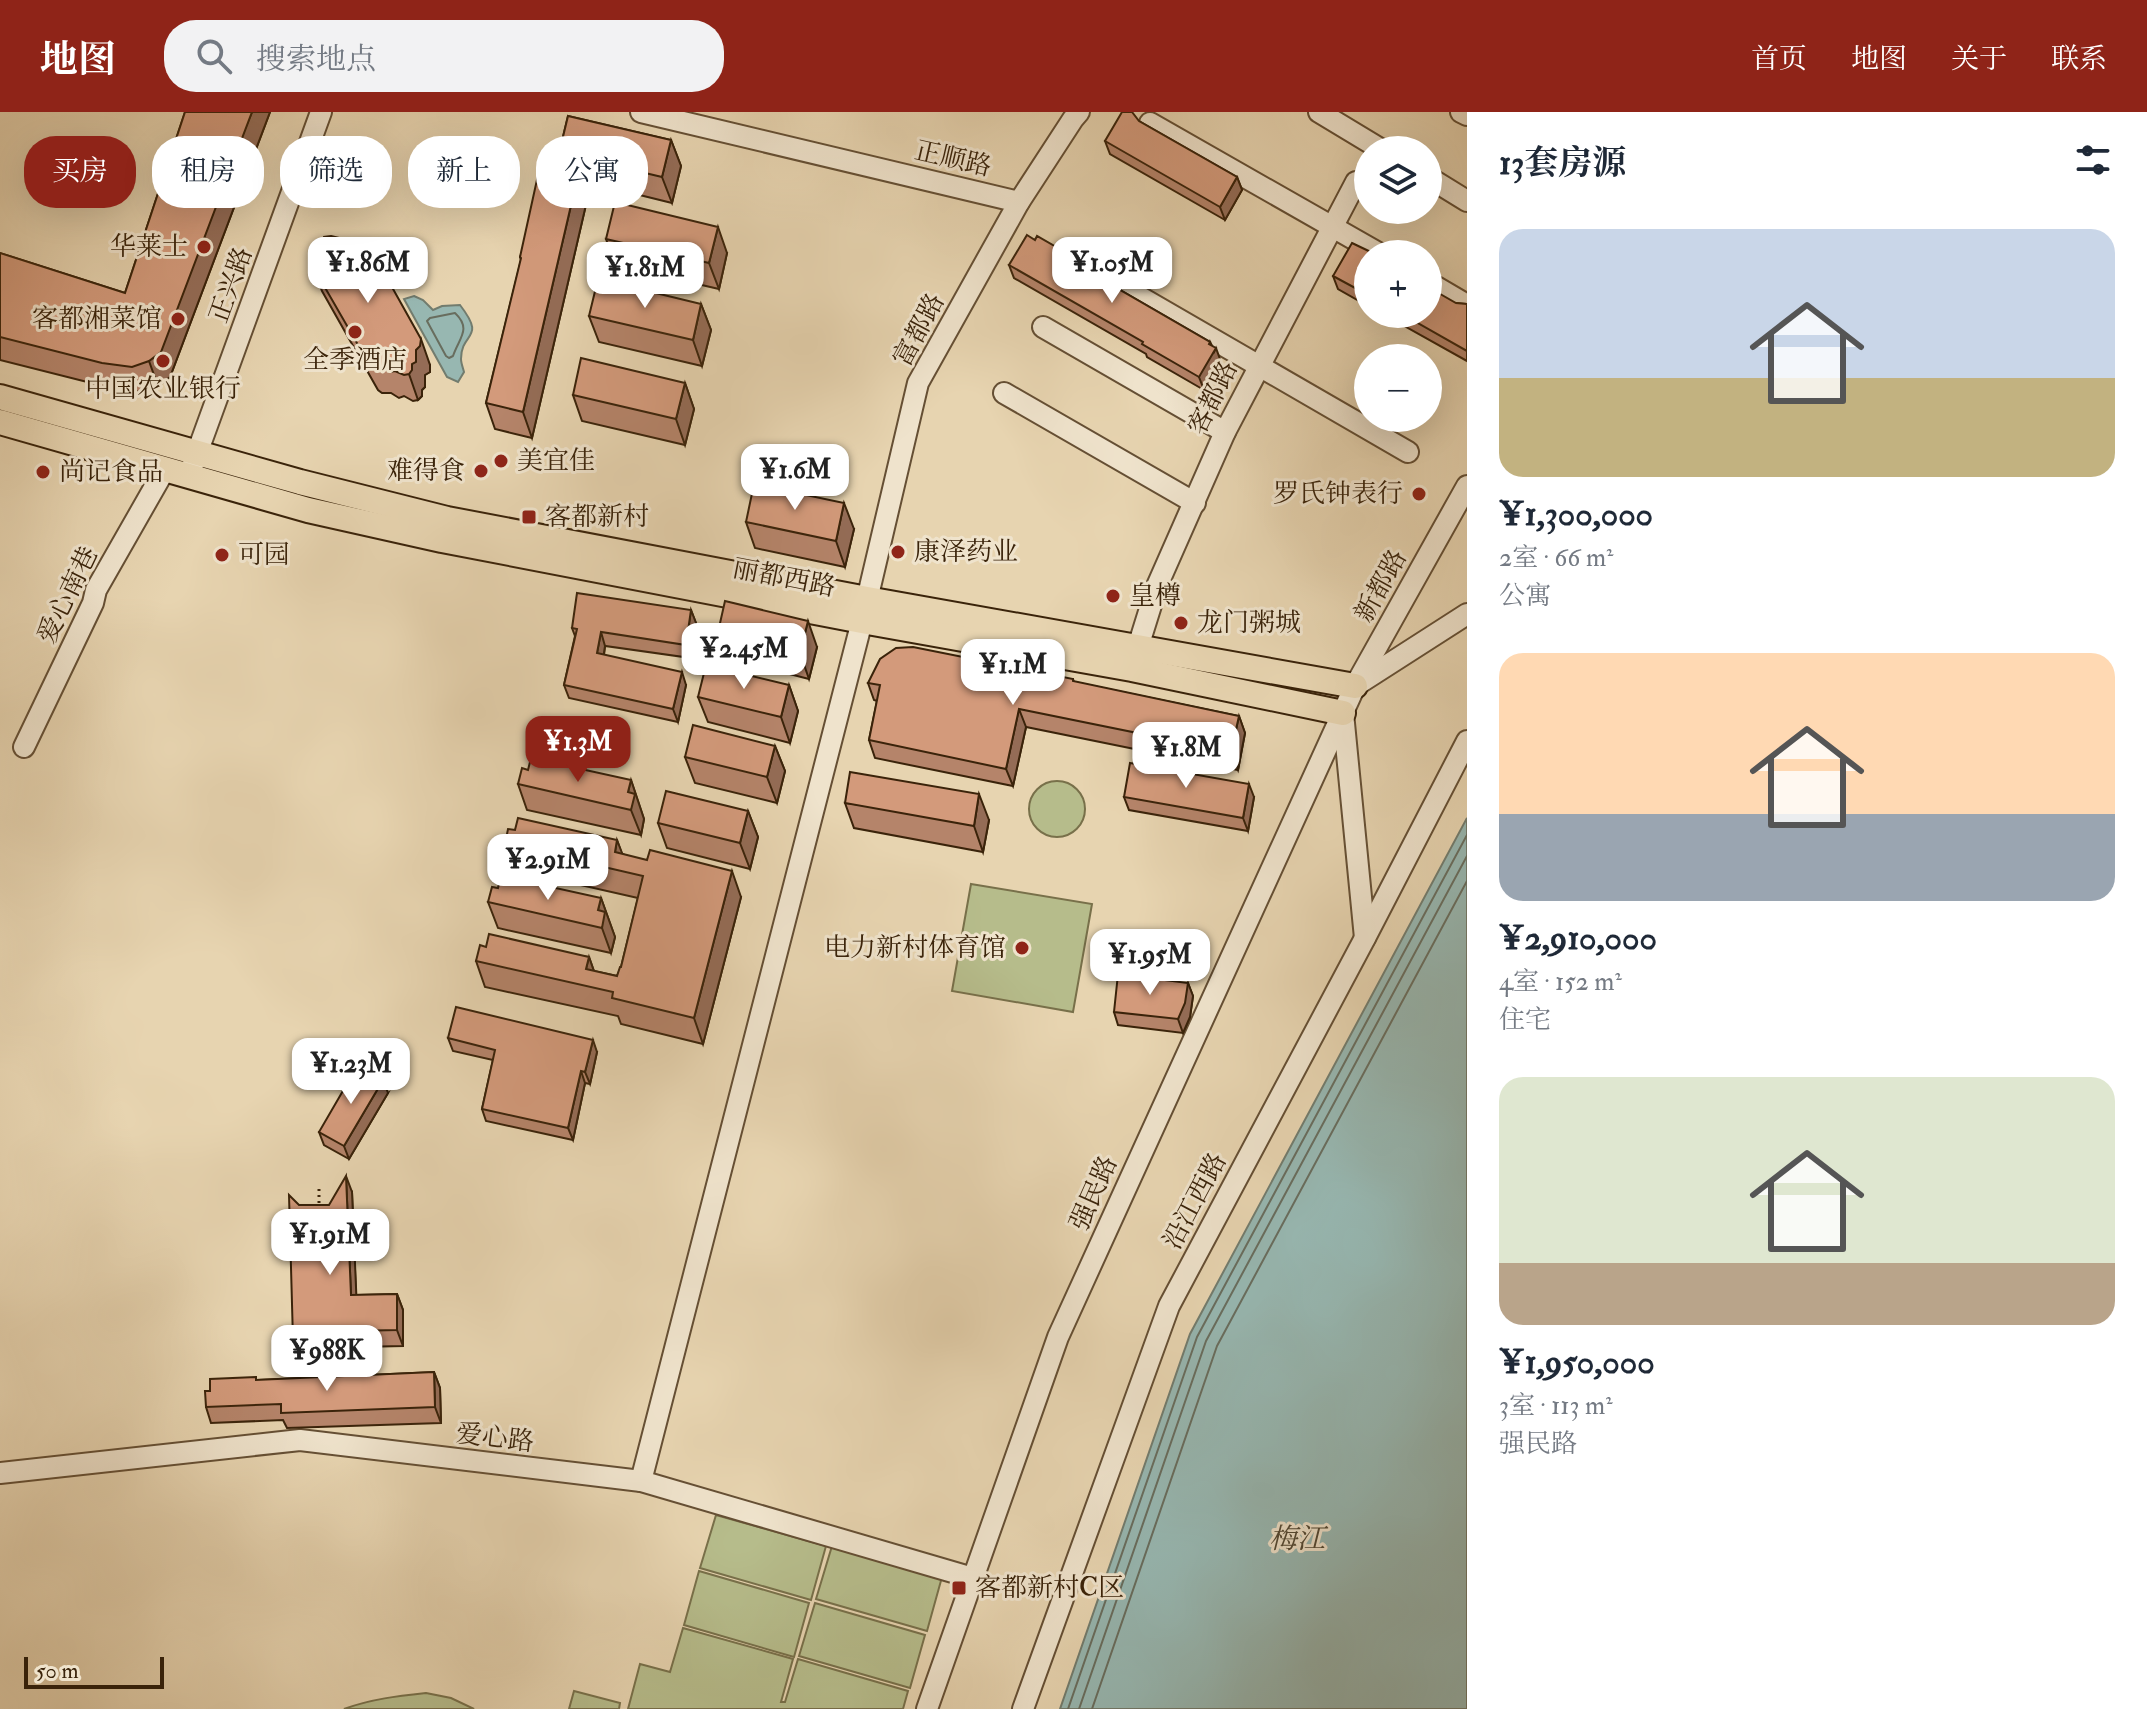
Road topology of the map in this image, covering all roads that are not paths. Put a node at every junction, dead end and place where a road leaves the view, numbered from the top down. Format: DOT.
graph roads {
  1 [pos="321,112"];
  2 [pos="641,112"];
  3 [pos="1079,112"];
  4 [pos="1319,112"];
  5 [pos="1461,112"];
  6 [pos="1467,115"];
  7 [pos="1150,123"];
  8 [pos="1359,136"];
  9 [pos="1354,186"];
  10 [pos="1442,186"];
  11 [pos="1467,201"];
  12 [pos="1019,202"];
  13 [pos="1333,226"];
  14 [pos="1356,240"];
  15 [pos="1088,267"];
  16 [pos="1442,290"];
  17 [pos="1467,305"];
  18 [pos="1043,327"];
  19 [pos="1258,366"];
  20 [pos="1004,393"];
  21 [pos="0,397"];
  22 [pos="0,422"];
  23 [pos="1225,432"];
  24 [pos="1408,452"];
  25 [pos="184,466"];
  26 [pos="1467,486"];
  27 [pos="1195,503"];
  28 [pos="864,610"];
  29 [pos="1467,614"];
  30 [pos="1138,647"];
  31 [pos="1355,686"];
  32 [pos="1343,713"];
  33 [pos="1467,741"];
  34 [pos="24,747"];
  35 [pos="1365,938"];
  36 [pos="0,1473"];
  37 [pos="641,1481"];
  38 [pos="973,1578"];
  39 [pos="927,1709"];
  40 [pos="1023,1709"];
  1 -- 25 [label="street, 正兴路"];
  2 -- 12 [label="street, 正顺路"];
  3 -- 12 [label="street, 富都路"];
  4 -- 8 [label="street"];
  5 -- 6 [label="street"];
  7 -- 13 [label="street"];
  9 -- 13 [label="street, 客都路"];
  10 -- 11 [label="street"];
  12 -- 28 [label="street, 富都路"];
  13 -- 14 [label="street"];
  13 -- 19 [label="street, 客都路"];
  15 -- 19 [label="street"];
  16 -- 17 [label="street"];
  18 -- 23 [label="street"];
  19 -- 23 [label="street, 客都路"];
  19 -- 24 [label="street"];
  20 -- 27 [label="street"];
  21 -- 25 [label="main road, 丽都西路"];
  22 -- 25 [label="main road, 丽都西路"];
  23 -- 27 [label="street, 客都路"];
  25 -- 28 [label="main road, 丽都西路"];
  25 -- 34 [label="street, 爱心南巷"];
  26 -- 31 [label="street, 新都路"];
  27 -- 30 [label="street, 客都路"];
  28 -- 30 [label="main road, 丽都西路"];
  28 -- 32 [label="main road, 丽都西路"];
  28 -- 37 [label="street, 富都路"];
  29 -- 31 [label="street"];
  30 -- 31 [label="main road, 丽都西路"];
  31 -- 32 [label="street, 新都路"];
  32 -- 35 [label="street"];
  32 -- 38 [label="street, 强民路"];
  33 -- 35 [label="street, 沿江西路"];
  35 -- 40 [label="street, 沿江西路"];
  36 -- 37 [label="street, 爱心路"];
  37 -- 38 [label="street, 爱心路"];
  38 -- 39 [label="street, 强民路"];
}
